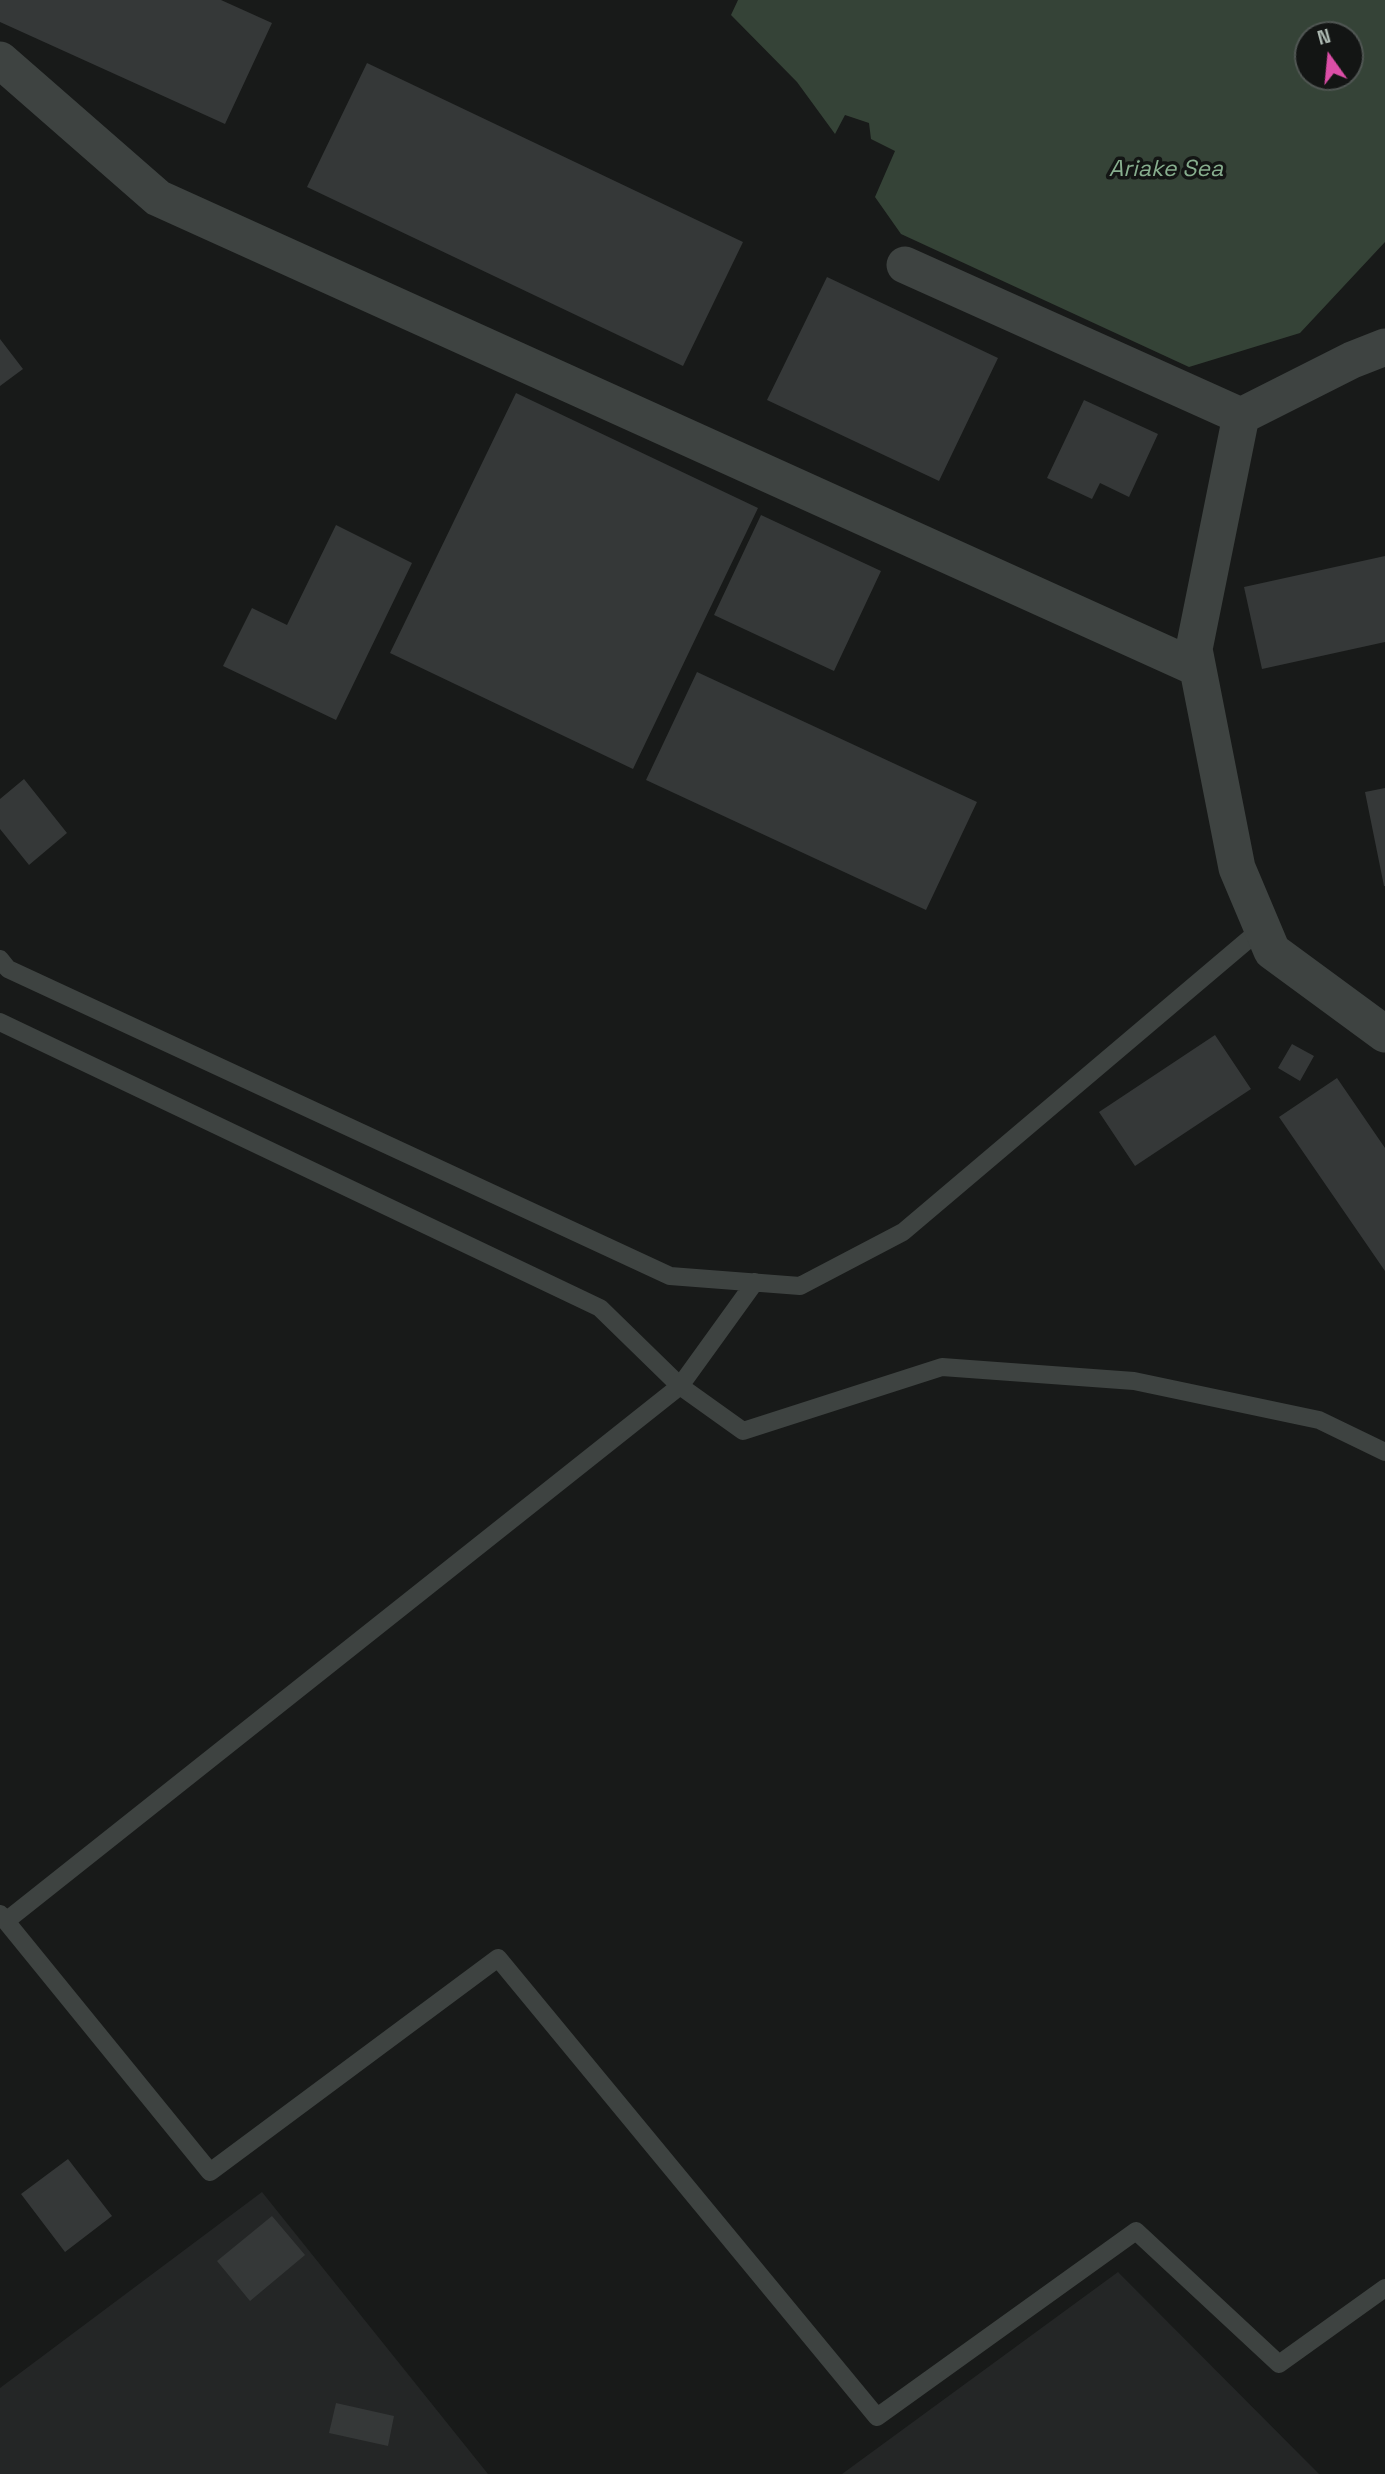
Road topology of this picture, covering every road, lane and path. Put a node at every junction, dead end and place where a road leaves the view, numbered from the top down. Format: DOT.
graph roads {
  1 [pos="0,60"];
  2 [pos="905,265"];
  3 [pos="1385,347"];
  4 [pos="1241,416"];
  5 [pos="1197,668"];
  6 [pos="1262,928"];
  7 [pos="0,959"];
  8 [pos="0,1021"];
  9 [pos="1385,1034"];
  10 [pos="755,1282"];
  11 [pos="680,1386"];
  12 [pos="1385,1452"];
  13 [pos="3,1918"];
  14 [pos="1385,2288"];
  1 -- 5 [label="street"];
  2 -- 4 [label="street"];
  3 -- 4 [label="street"];
  4 -- 5 [label="street"];
  5 -- 6 [label="street"];
  6 -- 9 [label="street"];
  6 -- 10 [label="lane"];
  7 -- 10 [label="lane"];
  8 -- 11 [label="lane"];
  10 -- 11 [label="lane"];
  11 -- 12 [label="lane"];
  11 -- 13 [label="lane"];
  13 -- 14 [label="lane"];
}
